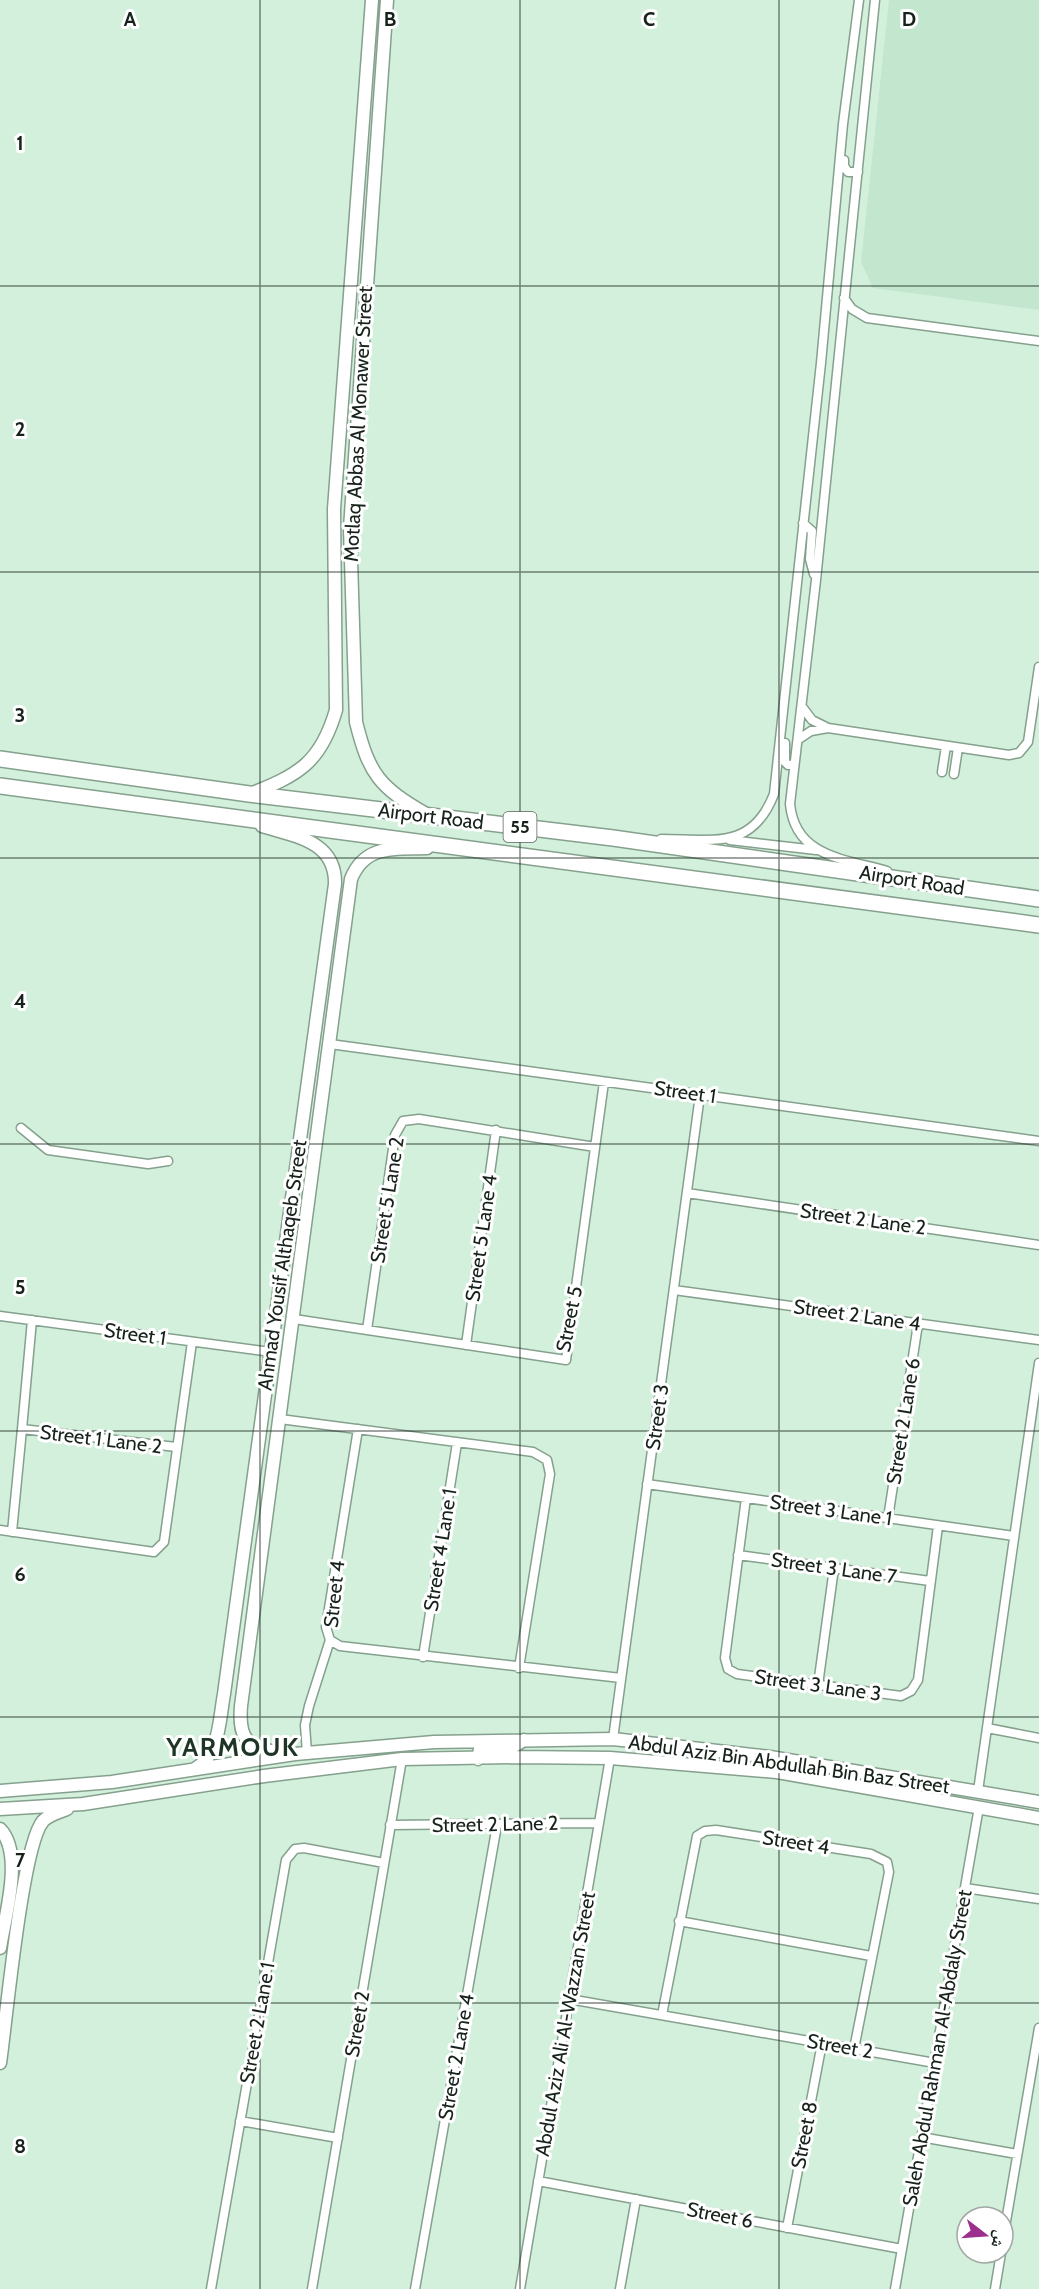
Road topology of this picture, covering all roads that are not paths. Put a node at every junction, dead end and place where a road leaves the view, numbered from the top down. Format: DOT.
graph roads {
  1 [pos="372,0"];
  2 [pos="387,0"];
  3 [pos="859,0"];
  4 [pos="874,0"];
  5 [pos="843,124"];
  6 [pos="858,172"];
  7 [pos="844,298"];
  8 [pos="1039,341"];
  9 [pos="803,523"];
  10 [pos="816,580"];
  11 [pos="336,630"];
  12 [pos="353,634"];
  13 [pos="1039,667"];
  14 [pos="803,708"];
  15 [pos="782,719"];
  16 [pos="828,728"];
  17 [pos="799,739"];
  18 [pos="946,746"];
  19 [pos="958,748"];
  20 [pos="0,759"];
  21 [pos="794,764"];
  22 [pos="942,772"];
  23 [pos="954,774"];
  24 [pos="0,786"];
  25 [pos="249,794"];
  26 [pos="430,816"];
  27 [pos="229,817"];
  28 [pos="613,838"];
  29 [pos="719,839"];
  30 [pos="454,847"];
  31 [pos="816,850"];
  32 [pos="922,880"];
  33 [pos="335,884"];
  34 [pos="1039,899"];
  35 [pos="1039,925"];
  36 [pos="344,940"];
  37 [pos="330,1044"];
  38 [pos="604,1082"];
  39 [pos="700,1095"];
  40 [pos="21,1128"];
  41 [pos="496,1130"];
  42 [pos="1039,1141"];
  43 [pos="595,1147"];
  44 [pos="168,1161"];
  45 [pos="687,1193"];
  46 [pos="1039,1245"];
  47 [pos="284,1250"];
  48 [pos="674,1290"];
  49 [pos="297,1294"];
  50 [pos="0,1316"];
  51 [pos="294,1319"];
  52 [pos="32,1320"];
  53 [pos="918,1324"];
  54 [pos="367,1330"];
  55 [pos="1039,1341"];
  56 [pos="192,1342"];
  57 [pos="466,1345"];
  58 [pos="271,1352"];
  59 [pos="1039,1363"];
  60 [pos="280,1419"];
  61 [pos="22,1429"];
  62 [pos="358,1429"];
  63 [pos="457,1443"];
  64 [pos="176,1448"];
  65 [pos="647,1484"];
  66 [pos="746,1498"];
  67 [pos="888,1518"];
  68 [pos="938,1526"];
  69 [pos="0,1530"];
  70 [pos="12,1532"];
  71 [pos="1014,1536"];
  72 [pos="738,1555"];
  73 [pos="834,1568"];
  74 [pos="930,1581"];
  75 [pos="330,1641"];
  76 [pos="423,1657"];
  77 [pos="228,1666"];
  78 [pos="519,1668"];
  79 [pos="621,1678"];
  80 [pos="818,1685"];
  81 [pos="241,1706"];
  82 [pos="987,1728"];
  83 [pos="1039,1738"];
  84 [pos="525,1739"];
  85 [pos="613,1739"];
  86 [pos="467,1741"];
  87 [pos="301,1754"];
  88 [pos="770,1757"];
  89 [pos="610,1758"];
  90 [pos="421,1759"];
  91 [pos="478,1759"];
  92 [pos="402,1760"];
  93 [pos="823,1765"];
  94 [pos="715,1766"];
  95 [pos="191,1772"];
  96 [pos="777,1772"];
  97 [pos="0,1791"];
  98 [pos="978,1791"];
  99 [pos="1039,1802"];
  100 [pos="83,1804"];
  101 [pos="979,1808"];
  102 [pos="0,1809"];
  103 [pos="1039,1818"];
  104 [pos="599,1823"];
  105 [pos="390,1825"];
  106 [pos="497,1825"];
  107 [pos="0,1829"];
  108 [pos="384,1863"];
  109 [pos="11,1876"];
  110 [pos="25,1878"];
  111 [pos="965,1888"];
  112 [pos="1039,1899"];
  113 [pos="679,1921"];
  114 [pos="0,1948"];
  115 [pos="871,1956"];
  116 [pos="569,1999"];
  117 [pos="662,2015"];
  118 [pos="1039,2028"];
  119 [pos="822,2043"];
  120 [pos="854,2049"];
  121 [pos="935,2062"];
  122 [pos="0,2063"];
  123 [pos="240,2121"];
  124 [pos="921,2137"];
  125 [pos="338,2138"];
  126 [pos="1017,2154"];
  127 [pos="538,2181"];
  128 [pos="636,2199"];
  129 [pos="1009,2205"];
  130 [pos="787,2228"];
  131 [pos="902,2249"];
  132 [pos="999,2265"];
  133 [pos="211,2289"];
  134 [pos="312,2289"];
  135 [pos="415,2289"];
  136 [pos="520,2289"];
  137 [pos="620,2289"];
  138 [pos="895,2289"];
  139 [pos="995,2289"];
  1 -- 11 [label="street, Motlaq Abbas Al Monawer Street"];
  2 -- 12 [label="street, Motlaq Abbas Al Monawer Street"];
  3 -- 5 [label="street"];
  4 -- 6 [label="street"];
  5 -- 6 [label="street"];
  5 -- 9 [label="street"];
  6 -- 7 [label="street"];
  7 -- 8 [label="street"];
  7 -- 10 [label="street"];
  9 -- 10 [label="street"];
  9 -- 15 [label="street"];
  10 -- 14 [label="street"];
  11 -- 12 [label="street"];
  11 -- 25 [label="street, Motlaq Abbas Al Monawer Street"];
  12 -- 26 [label="street, Motlaq Abbas Al Monawer Street"];
  13 -- 19 [label="street"];
  14 -- 16 [label="street"];
  14 -- 17 [label="street"];
  15 -- 21 [label="street"];
  15 -- 29 [label="street"];
  16 -- 17 [label="street"];
  16 -- 18 [label="street"];
  17 -- 21 [label="street"];
  18 -- 19 [label="street"];
  18 -- 22 [label="street"];
  19 -- 23 [label="street"];
  20 -- 25 [label="highway, Airport Road / 55"];
  21 -- 31 [label="street"];
  24 -- 27 [label="highway, Airport Road / 55"];
  25 -- 26 [label="highway, Airport Road / 55"];
  26 -- 28 [label="highway, Airport Road / 55"];
  27 -- 30 [label="highway, Airport Road / 55"];
  27 -- 33 [label="street, Ahmad Yousif Althaqeb Street"];
  28 -- 29 [label="street"];
  28 -- 32 [label="highway, Airport Road / 55"];
  29 -- 31 [label="street"];
  30 -- 35 [label="highway, Airport Road / 55"];
  30 -- 36 [label="street, Ahmad Yousif Althaqeb Street"];
  31 -- 32 [label="street"];
  32 -- 34 [label="highway, Airport Road / 55"];
  33 -- 36 [label="street"];
  33 -- 47 [label="street, Ahmad Yousif Althaqeb Street"];
  36 -- 37 [label="street, Ahmad Yousif Althaqeb Street"];
  37 -- 38 [label="street, Street 1"];
  37 -- 49 [label="street, Ahmad Yousif Althaqeb Street"];
  38 -- 39 [label="street, Street 1"];
  38 -- 43 [label="street, Street 5"];
  39 -- 42 [label="street, Street 1"];
  39 -- 45 [label="street, Street 3"];
  40 -- 44 [label="street"];
  41 -- 43 [label="street, Street 5 Lane 2"];
  41 -- 54 [label="street, Street 5 Lane 2"];
  41 -- 57 [label="street, Street 5 Lane 4"];
  43 -- 57 [label="street, Street 5"];
  45 -- 46 [label="street, Street 2 Lane 2"];
  45 -- 48 [label="street, Street 3"];
  47 -- 49 [label="street"];
  47 -- 58 [label="street, Ahmad Yousif Althaqeb Street"];
  48 -- 53 [label="street, Street 2 Lane 4"];
  48 -- 65 [label="street, Street 3"];
  49 -- 51 [label="street, Ahmad Yousif Althaqeb Street"];
  50 -- 52 [label="street, Street 1"];
  51 -- 54 [label="street, Street 5"];
  51 -- 60 [label="street, Ahmad Yousif Althaqeb Street"];
  52 -- 56 [label="street, Street 1"];
  52 -- 61 [label="street"];
  53 -- 55 [label="street, Street 2 Lane 4"];
  53 -- 67 [label="street, Street 2 Lane 6"];
  54 -- 57 [label="street, Street 5"];
  56 -- 58 [label="street, Street 1"];
  56 -- 64 [label="street, Street 1 Lane 2"];
  58 -- 77 [label="street, Ahmad Yousif Althaqeb Street"];
  59 -- 71 [label="street"];
  60 -- 62 [label="street"];
  60 -- 81 [label="street, Ahmad Yousif Althaqeb Street"];
  61 -- 64 [label="street, Street 1 Lane 2"];
  61 -- 70 [label="street, Street 1 Lane 2"];
  62 -- 63 [label="street"];
  62 -- 75 [label="street, Street 4"];
  63 -- 76 [label="street, Street 4 Lane 1"];
  63 -- 78 [label="street"];
  64 -- 70 [label="street, Street 1 Lane 2"];
  65 -- 66 [label="street, Street 3 Lane 1"];
  65 -- 79 [label="street, Street 3"];
  66 -- 67 [label="street, Street 3 Lane 1"];
  66 -- 72 [label="street, Street 3 Lane 3"];
  67 -- 68 [label="street, Street 3 Lane 1"];
  68 -- 71 [label="street, Street 3 Lane 1"];
  68 -- 74 [label="street, Street 3 Lane 3"];
  69 -- 70 [label="street, Street 1 Lane 2"];
  71 -- 82 [label="street"];
  72 -- 73 [label="street, Street 3 Lane 7"];
  72 -- 80 [label="street, Street 3 Lane 3"];
  73 -- 74 [label="street, Street 3 Lane 7"];
  73 -- 80 [label="street"];
  74 -- 80 [label="street, Street 3 Lane 3"];
  75 -- 76 [label="street, Street 4"];
  75 -- 87 [label="street"];
  76 -- 78 [label="street, Street 4"];
  77 -- 81 [label="street"];
  77 -- 95 [label="street, Ahmad Yousif Althaqeb Street"];
  78 -- 79 [label="street, Street 4"];
  79 -- 85 [label="street, Street 3"];
  81 -- 87 [label="street, Ahmad Yousif Althaqeb Street"];
  82 -- 83 [label="street"];
  82 -- 98 [label="street"];
  84 -- 85 [label="street, Abdul Aziz Bin Abdullah Bin Baz Street"];
  84 -- 86 [label="street, Abdul Aziz Bin Abdullah Bin Baz Street"];
  84 -- 91 [label="street"];
  85 -- 88 [label="street, Abdul Aziz Bin Abdullah Bin Baz Street"];
  86 -- 87 [label="street, Abdul Aziz Bin Abdullah Bin Baz Street"];
  86 -- 90 [label="street"];
  87 -- 95 [label="street, Abdul Aziz Bin Abdullah Bin Baz Street"];
  88 -- 93 [label="street, Abdul Aziz Bin Abdullah Bin Baz Street"];
  88 -- 94 [label="street"];
  89 -- 91 [label="street, Abdul Aziz Bin Abdullah Bin Baz Street"];
  89 -- 94 [label="street, Abdul Aziz Bin Abdullah Bin Baz Street"];
  89 -- 104 [label="street, Abdul Aziz Ali Al-Wazzan Street"];
  90 -- 91 [label="street, Abdul Aziz Bin Abdullah Bin Baz Street"];
  90 -- 92 [label="street, Abdul Aziz Bin Abdullah Bin Baz Street"];
  92 -- 100 [label="street, Abdul Aziz Bin Abdullah Bin Baz Street"];
  92 -- 105 [label="street, Street 2"];
  93 -- 96 [label="street"];
  93 -- 98 [label="street, Abdul Aziz Bin Abdullah Bin Baz Street"];
  94 -- 96 [label="street, Abdul Aziz Bin Abdullah Bin Baz Street"];
  95 -- 97 [label="street, Abdul Aziz Bin Abdullah Bin Baz Street"];
  96 -- 101 [label="street, Abdul Aziz Bin Abdullah Bin Baz Street"];
  98 -- 99 [label="street, Abdul Aziz Bin Abdullah Bin Baz Street"];
  100 -- 102 [label="street, Abdul Aziz Bin Abdullah Bin Baz Street"];
  100 -- 110 [label="street"];
  101 -- 103 [label="street, Abdul Aziz Bin Abdullah Bin Baz Street"];
  101 -- 111 [label="street, Saleh Abdul Rahman Al-Abdaly Street"];
  104 -- 106 [label="street, Street 2 Lane 2"];
  104 -- 116 [label="street, Abdul Aziz Ali Al-Wazzan Street"];
  105 -- 106 [label="street, Street 2 Lane 2"];
  105 -- 108 [label="street, Street 2"];
  106 -- 135 [label="street, Street 2 Lane 4"];
  107 -- 109 [label="street"];
  108 -- 123 [label="street, Street 2 Lane 1"];
  108 -- 125 [label="street, Street 2"];
  109 -- 110 [label="street"];
  109 -- 114 [label="street"];
  110 -- 122 [label="street"];
  111 -- 112 [label="street"];
  111 -- 121 [label="street, Saleh Abdul Rahman Al-Abdaly Street"];
  113 -- 115 [label="street"];
  113 -- 115 [label="street, Street 4"];
  113 -- 117 [label="street, Street 4"];
  115 -- 120 [label="street, Street 4"];
  116 -- 117 [label="street, Street 2"];
  116 -- 127 [label="street, Abdul Aziz Ali Al-Wazzan Street"];
  117 -- 119 [label="street, Street 2"];
  118 -- 126 [label="street"];
  119 -- 120 [label="street, Street 2"];
  119 -- 130 [label="street, Street 8"];
  120 -- 121 [label="street, Street 2"];
  121 -- 124 [label="street, Saleh Abdul Rahman Al-Abdaly Street"];
  123 -- 125 [label="street"];
  123 -- 133 [label="street, Street 2 Lane 1"];
  124 -- 126 [label="street"];
  124 -- 131 [label="street, Saleh Abdul Rahman Al-Abdaly Street"];
  125 -- 134 [label="street, Street 2"];
  126 -- 129 [label="street"];
  127 -- 128 [label="street, Street 6"];
  127 -- 136 [label="street, Abdul Aziz Ali Al-Wazzan Street"];
  128 -- 130 [label="street, Street 6"];
  128 -- 137 [label="street"];
  130 -- 131 [label="street, Street 6"];
  131 -- 138 [label="street, Saleh Abdul Rahman Al-Abdaly Street"];
  132 -- 139 [label="street"];
}
